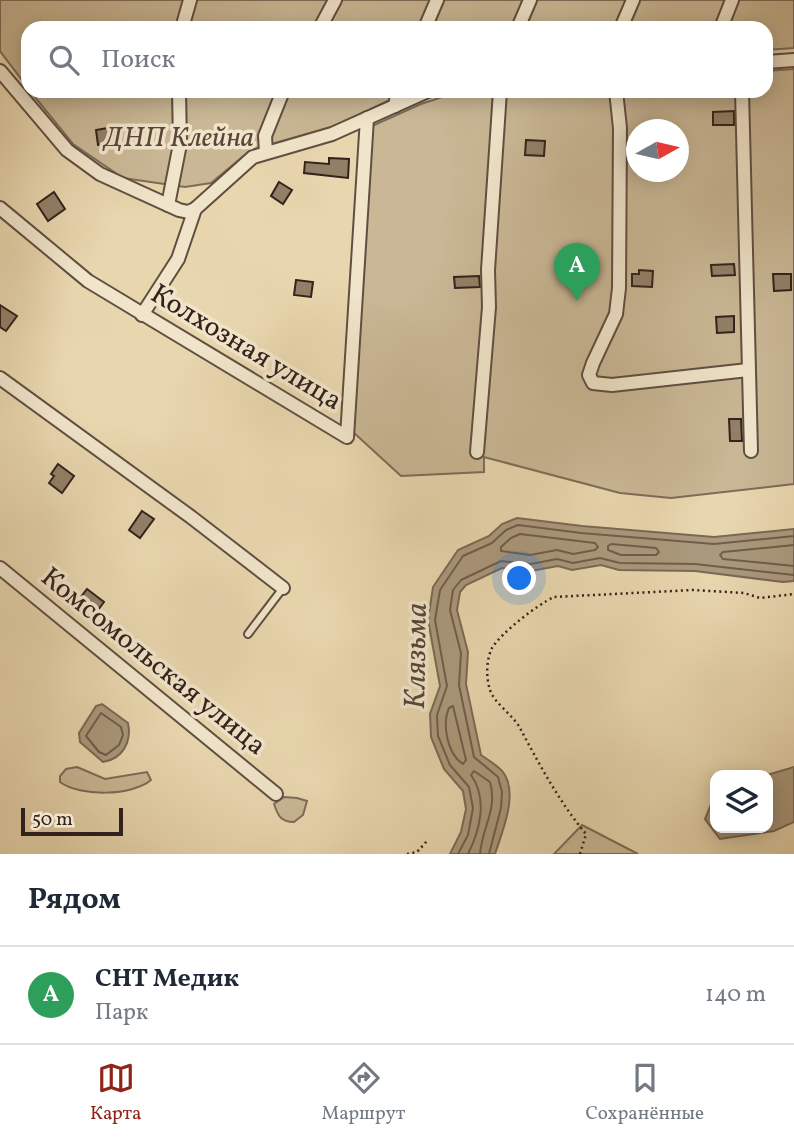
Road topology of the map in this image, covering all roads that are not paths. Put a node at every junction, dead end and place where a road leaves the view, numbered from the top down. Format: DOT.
graph roads {
  1 [pos="190,0"];
  2 [pos="335,0"];
  3 [pos="438,0"];
  4 [pos="530,0"];
  5 [pos="633,0"];
  6 [pos="733,0"];
  7 [pos="184,21"];
  8 [pos="324,21"];
  9 [pos="428,21"];
  10 [pos="521,21"];
  11 [pos="624,21"];
  12 [pos="724,21"];
  13 [pos="794,60"];
  14 [pos="773,62"];
  15 [pos="0,71"];
  16 [pos="21,96"];
  17 [pos="23,98"];
  18 [pos="178,98"];
  19 [pos="280,98"];
  20 [pos="397,98"];
  21 [pos="413,98"];
  22 [pos="500,98"];
  23 [pos="617,98"];
  24 [pos="742,98"];
  25 [pos="395,106"];
  26 [pos="367,118"];
  27 [pos="266,152"];
  28 [pos="168,205"];
  29 [pos="0,208"];
  30 [pos="195,209"];
  31 [pos="142,315"];
  32 [pos="748,370"];
  33 [pos="0,378"];
  34 [pos="751,451"];
  35 [pos="477,452"];
  36 [pos="0,568"];
  37 [pos="284,588"];
  38 [pos="248,634"];
  39 [pos="275,794"];
  1 -- 7 [label="street"];
  2 -- 8 [label="street"];
  3 -- 9 [label="street"];
  4 -- 10 [label="street"];
  5 -- 11 [label="street"];
  6 -- 12 [label="street"];
  13 -- 14 [label="street"];
  15 -- 16 [label="street"];
  17 -- 28 [label="street"];
  18 -- 28 [label="street"];
  19 -- 27 [label="street"];
  20 -- 25 [label="street"];
  21 -- 25 [label="street"];
  22 -- 35 [label="street"];
  23 -- 32 [label="street"];
  24 -- 32 [label="street"];
  25 -- 26 [label="street"];
  26 -- 27 [label="street"];
  26 -- 31 [label="street, Колхозная улица"];
  27 -- 30 [label="street"];
  28 -- 30 [label="street"];
  29 -- 31 [label="street, Колхозная улица"];
  30 -- 31 [label="street"];
  32 -- 34 [label="street"];
  33 -- 37 [label="street"];
  36 -- 39 [label="street, Комсомольская улица"];
  37 -- 38 [label="lane"];
}
